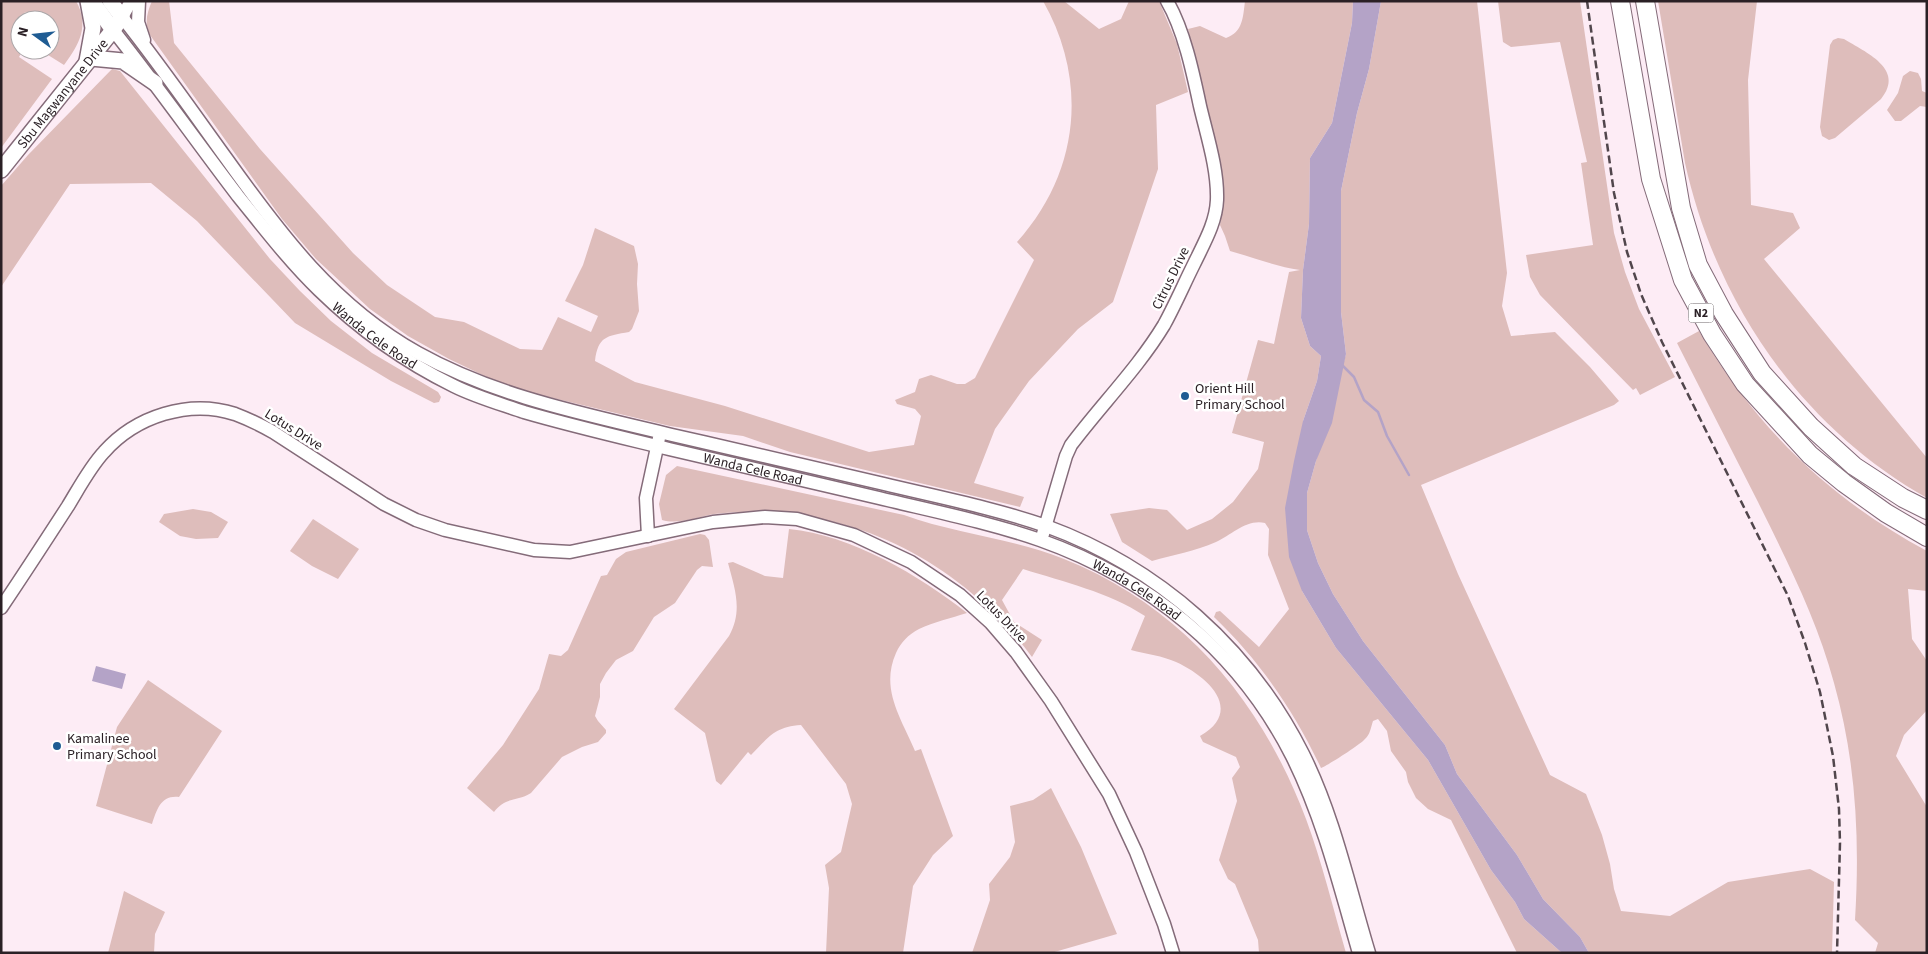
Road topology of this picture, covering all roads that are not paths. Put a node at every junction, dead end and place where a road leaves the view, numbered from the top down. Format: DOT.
graph roads {
  1 [pos="88,1"];
  2 [pos="92,1"];
  3 [pos="110,1"];
  4 [pos="131,1"];
  5 [pos="138,1"];
  6 [pos="1167,1"];
  7 [pos="1620,1"];
  8 [pos="1645,1"];
  9 [pos="122,16"];
  10 [pos="113,30"];
  11 [pos="149,52"];
  12 [pos="89,60"];
  13 [pos="154,83"];
  14 [pos="1,170"];
  15 [pos="661,432"];
  16 [pos="657,446"];
  17 [pos="1927,510"];
  18 [pos="1046,526"];
  19 [pos="648,536"];
  20 [pos="1927,537"];
  21 [pos="1040,540"];
  22 [pos="1,608"];
  23 [pos="1173,953"];
  24 [pos="1359,953"];
  25 [pos="1369,953"];
  1 -- 12 [label="main road"];
  2 -- 10 [label="main road, Wanda Cele Road"];
  3 -- 9 [label="main road, Wanda Cele Road"];
  4 -- 9 [label="street"];
  5 -- 11 [label="street"];
  6 -- 18 [label="street, Citrus Drive"];
  7 -- 20 [label="highway, N2"];
  8 -- 17 [label="highway, N2"];
  9 -- 10 [label="main road, Sbu Magwanyane Drive"];
  9 -- 11 [label="street, Wanda Cele Road"];
  10 -- 12 [label="main road, Sbu Magwanyane Drive"];
  10 -- 13 [label="street, Wanda Cele Road"];
  11 -- 15 [label="street, Wanda Cele Road"];
  12 -- 13 [label="main road"];
  12 -- 14 [label="main road, Sbu Magwanyane Drive"];
  13 -- 16 [label="street, Wanda Cele Road"];
  15 -- 16 [label="street"];
  15 -- 18 [label="street, Wanda Cele Road"];
  16 -- 19 [label="street"];
  16 -- 21 [label="street, Wanda Cele Road"];
  18 -- 21 [label="street, Citrus Drive"];
  18 -- 25 [label="street, Wanda Cele Road"];
  19 -- 22 [label="street, Lotus Drive"];
  19 -- 23 [label="street, Lotus Drive"];
  21 -- 24 [label="street, Wanda Cele Road"];
}
